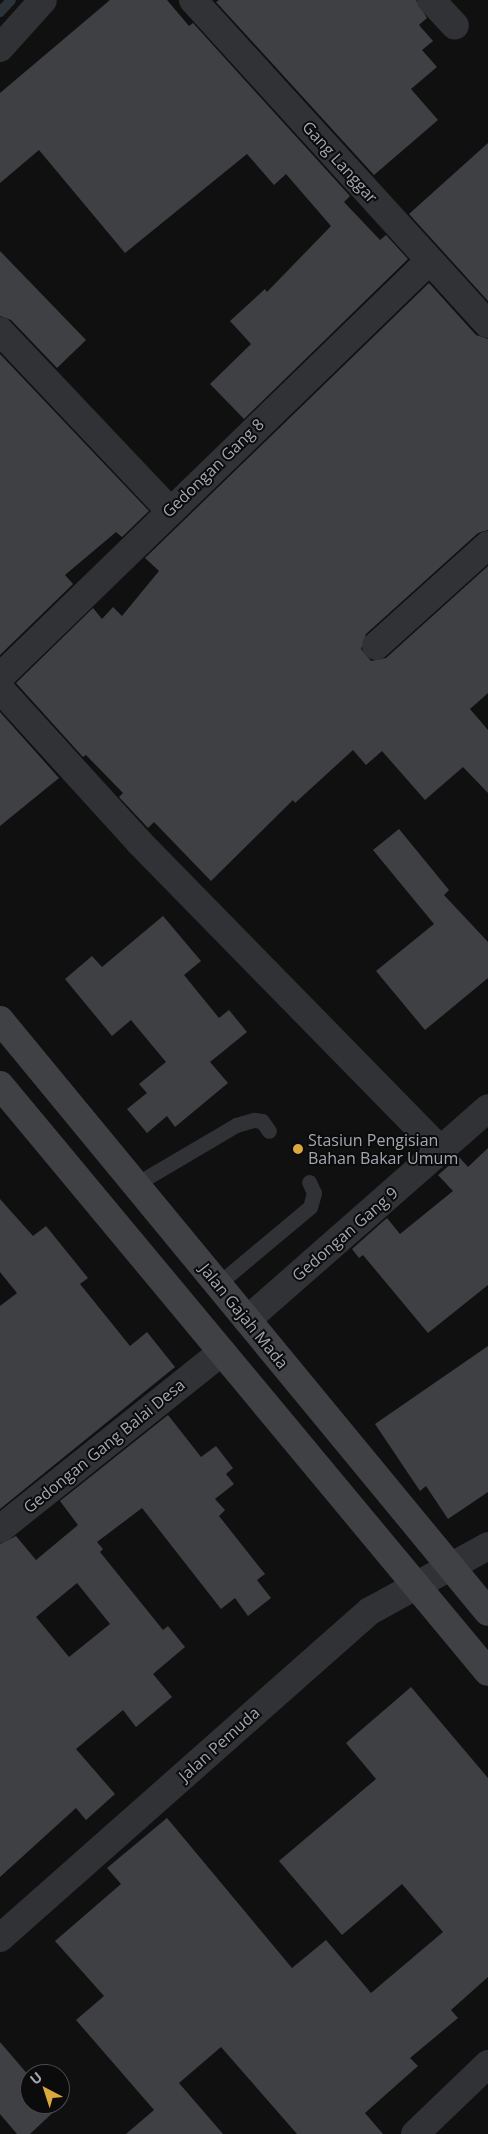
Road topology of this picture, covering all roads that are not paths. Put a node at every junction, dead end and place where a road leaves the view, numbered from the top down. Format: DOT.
graph roads {
  1 [pos="43,0"];
  2 [pos="193,0"];
  3 [pos="431,0"];
  4 [pos="454,26"];
  5 [pos="0,48"];
  6 [pos="429,261"];
  7 [pos="488,324"];
  8 [pos="0,331"];
  9 [pos="169,510"];
  10 [pos="488,546"];
  11 [pos="376,646"];
  12 [pos="0,677"];
  13 [pos="0,690"];
  14 [pos="0,1020"];
  15 [pos="4,1097"];
  16 [pos="488,1108"];
  17 [pos="269,1131"];
  18 [pos="441,1150"];
  19 [pos="309,1182"];
  20 [pos="136,1184"];
  21 [pos="218,1284"];
  22 [pos="247,1320"];
  23 [pos="216,1357"];
  24 [pos="0,1529"];
  25 [pos="488,1546"];
  26 [pos="450,1566"];
  27 [pos="415,1584"];
  28 [pos="488,1612"];
  29 [pos="488,1672"];
  30 [pos="0,1938"];
  31 [pos="488,2064"];
  32 [pos="415,2134"];
  1 -- 5 [label="street"];
  2 -- 6 [label="street, Gang Langgar"];
  3 -- 4 [label="street"];
  6 -- 7 [label="street, Gang Langgar"];
  6 -- 9 [label="street, Gedongan Gang 8"];
  8 -- 9 [label="street"];
  9 -- 12 [label="street, Gedongan Gang 8"];
  10 -- 11 [label="street"];
  13 -- 18 [label="street"];
  14 -- 20 [label="main road, Jalan Gajah Mada"];
  15 -- 23 [label="main road"];
  16 -- 18 [label="street, Gedongan Gang 9"];
  17 -- 20 [label="lane"];
  18 -- 22 [label="street, Gedongan Gang 9"];
  19 -- 21 [label="lane"];
  20 -- 21 [label="main road, Jalan Gajah Mada"];
  21 -- 22 [label="main road, Jalan Gajah Mada"];
  22 -- 26 [label="main road, Jalan Gajah Mada"];
  23 -- 24 [label="street, Gedongan Gang Balai Desa"];
  23 -- 27 [label="main road"];
  25 -- 26 [label="street, Jalan Pemuda"];
  26 -- 27 [label="street, Jalan Pemuda"];
  26 -- 28 [label="main road, Jalan Gajah Mada"];
  27 -- 29 [label="main road"];
  27 -- 30 [label="street, Jalan Pemuda"];
  31 -- 32 [label="street"];
}
